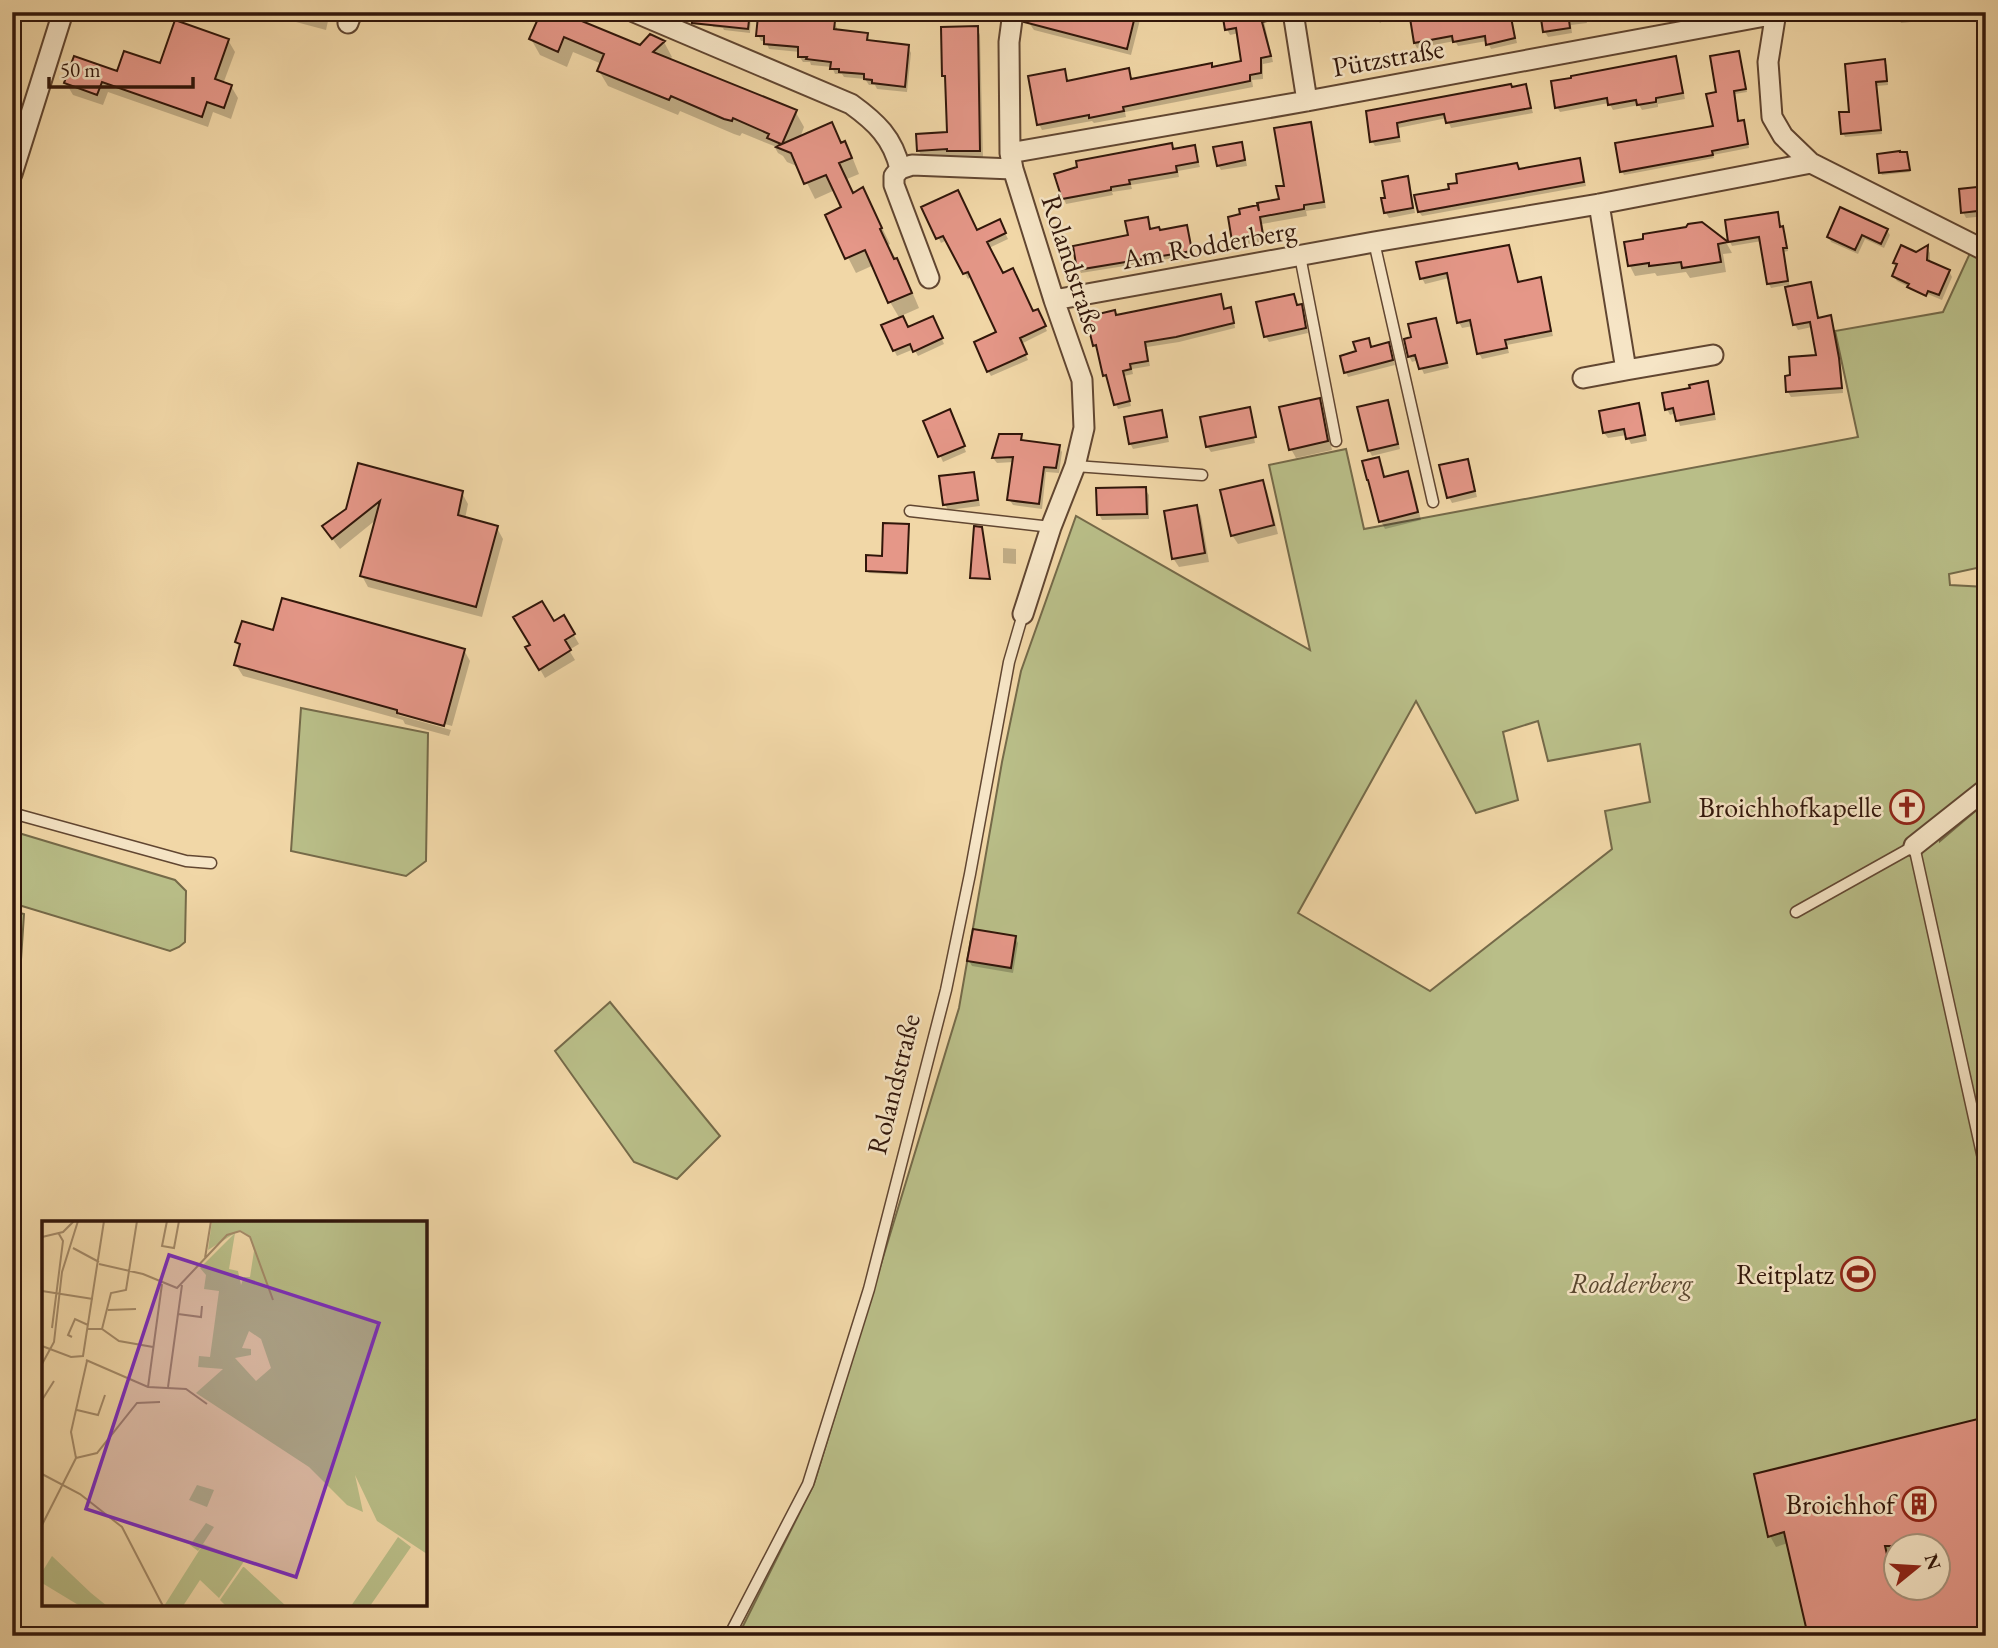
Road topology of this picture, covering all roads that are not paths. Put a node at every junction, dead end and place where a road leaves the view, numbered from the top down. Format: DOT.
graph roads {
  1 [pos="63,12"];
  2 [pos="634,12"];
  3 [pos="1013,12"];
  4 [pos="1293,12"];
  5 [pos="1776,13"];
  6 [pos="1307,101"];
  7 [pos="1012,161"];
  8 [pos="1811,163"];
  9 [pos="900,169"];
  10 [pos="12,174"];
  11 [pos="1599,204"];
  12 [pos="1374,242"];
  13 [pos="1986,251"];
  14 [pos="1300,256"];
  15 [pos="929,278"];
  16 [pos="1054,300"];
  17 [pos="1713,355"];
  18 [pos="1626,370"];
  19 [pos="1583,378"];
  20 [pos="1336,441"];
  21 [pos="1075,466"];
  22 [pos="1202,475"];
  23 [pos="1433,502"];
  24 [pos="909,511"];
  25 [pos="1051,527"];
  26 [pos="1023,614"];
  27 [pos="1986,789"];
  28 [pos="12,813"];
  29 [pos="1914,846"];
  30 [pos="211,863"];
  31 [pos="1796,912"];
  32 [pos="1986,1172"];
  33 [pos="729,1636"];
  1 -- 10 [label="street"];
  2 -- 9 [label="street"];
  3 -- 7 [label="street, Rolandstraße"];
  4 -- 6 [label="street"];
  5 -- 6 [label="street, Pützstraße"];
  5 -- 8 [label="street"];
  6 -- 7 [label="street, Pützstraße"];
  7 -- 9 [label="street, Pützstraße"];
  7 -- 16 [label="street, Rolandstraße"];
  8 -- 11 [label="street, Am Rodderberg"];
  8 -- 13 [label="street"];
  9 -- 15 [label="street"];
  11 -- 12 [label="street, Am Rodderberg"];
  11 -- 18 [label="street"];
  12 -- 14 [label="street, Am Rodderberg"];
  12 -- 23 [label="lane"];
  14 -- 16 [label="street, Am Rodderberg"];
  14 -- 20 [label="lane"];
  16 -- 21 [label="street, Rolandstraße"];
  17 -- 18 [label="street"];
  18 -- 19 [label="street"];
  21 -- 22 [label="lane"];
  21 -- 25 [label="street, Rolandstraße"];
  24 -- 25 [label="lane"];
  25 -- 26 [label="street, Rolandstraße"];
  26 -- 33 [label="lane, Rolandstraße"];
  27 -- 29 [label="street"];
  28 -- 30 [label="lane"];
  29 -- 31 [label="lane"];
  29 -- 32 [label="lane"];
}
